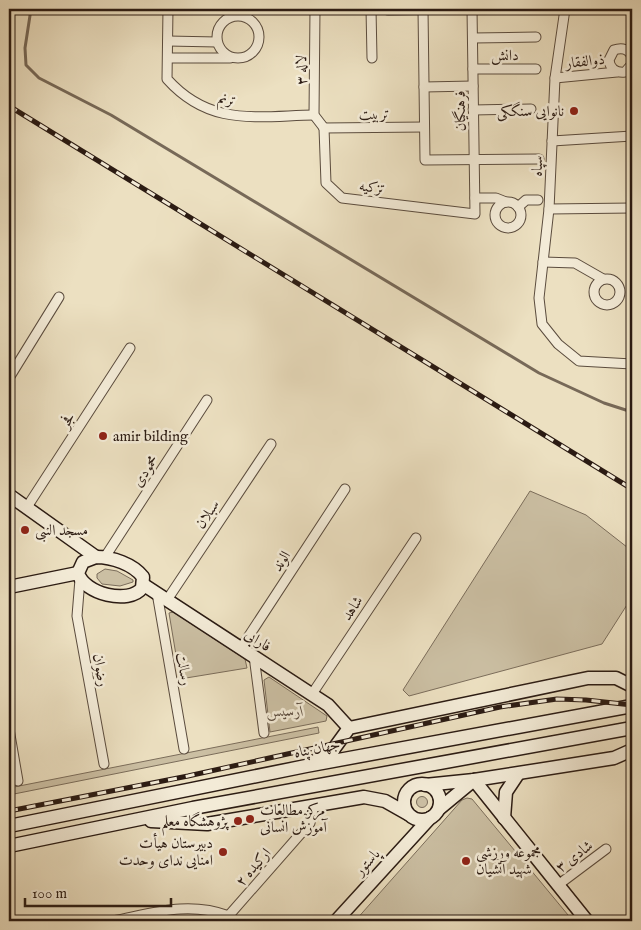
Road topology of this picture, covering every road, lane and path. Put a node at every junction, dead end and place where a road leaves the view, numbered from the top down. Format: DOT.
graph roads {
  1 [pos="168,9"];
  2 [pos="315,9"];
  3 [pos="371,9"];
  4 [pos="423,9"];
  5 [pos="466,9"];
  6 [pos="472,9"];
  7 [pos="565,9"];
  8 [pos="388,10"];
  9 [pos="536,37"];
  10 [pos="472,38"];
  11 [pos="168,41"];
  12 [pos="217,42"];
  13 [pos="632,57"];
  14 [pos="168,58"];
  15 [pos="231,58"];
  16 [pos="372,58"];
  17 [pos="632,64"];
  18 [pos="473,69"];
  19 [pos="536,69"];
  20 [pos="617,72"];
  21 [pos="556,78"];
  22 [pos="424,86"];
  23 [pos="473,86"];
  24 [pos="474,110"];
  25 [pos="531,110"];
  26 [pos="314,115"];
  27 [pos="424,127"];
  28 [pos="324,128"];
  29 [pos="632,136"];
  30 [pos="552,141"];
  31 [pos="474,159"];
  32 [pos="539,159"];
  33 [pos="475,198"];
  34 [pos="538,200"];
  35 [pos="506,202"];
  36 [pos="518,207"];
  37 [pos="632,208"];
  38 [pos="549,209"];
  39 [pos="475,214"];
  40 [pos="543,262"];
  41 [pos="603,279"];
  42 [pos="59,297"];
  43 [pos="130,348"];
  44 [pos="632,364"];
  45 [pos="9,378"];
  46 [pos="207,400"];
  47 [pos="271,444"];
  48 [pos="344,489"];
  49 [pos="9,494"];
  50 [pos="27,507"];
  51 [pos="416,538"];
  52 [pos="100,557"];
  53 [pos="79,576"];
  54 [pos="144,585"];
  55 [pos="9,587"];
  56 [pos="162,596"];
  57 [pos="241,648"];
  58 [pos="254,656"];
  59 [pos="632,686"];
  60 [pos="312,694"];
  61 [pos="632,706"];
  62 [pos="349,728"];
  63 [pos="632,728"];
  64 [pos="9,729"];
  65 [pos="264,733"];
  66 [pos="184,749"];
  67 [pos="632,750"];
  68 [pos="104,764"];
  69 [pos="306,766"];
  70 [pos="518,774"];
  71 [pos="474,780"];
  72 [pos="18,781"];
  73 [pos="426,785"];
  74 [pos="314,805"];
  75 [pos="434,814"];
  76 [pos="410,816"];
  77 [pos="504,818"];
  78 [pos="138,820"];
  79 [pos="9,826"];
  80 [pos="406,843"];
  81 [pos="9,846"];
  82 [pos="606,849"];
  83 [pos="558,885"];
  84 [pos="227,919"];
  85 [pos="113,921"];
  86 [pos="336,921"];
  87 [pos="588,921"];
  1 -- 11 [label="street"];
  2 -- 26 [label="street, لاله ۳"];
  3 -- 16 [label="street"];
  4 -- 5 [label="street"];
  4 -- 8 [label="street"];
  4 -- 22 [label="street"];
  6 -- 10 [label="street, فرهنگیان"];
  7 -- 21 [label="street, سپاه"];
  9 -- 10 [label="street"];
  10 -- 18 [label="street, فرهنگیان"];
  11 -- 12 [label="street"];
  11 -- 14 [label="street"];
  12 -- 15 [label="street"];
  12 -- 15 [label="street"];
  13 -- 20 [label="street"];
  14 -- 15 [label="street"];
  14 -- 26 [label="street, ترنم"];
  17 -- 20 [label="street"];
  18 -- 19 [label="street, دانش"];
  18 -- 23 [label="street, فرهنگیان"];
  20 -- 21 [label="street, ذوالفقار"];
  21 -- 30 [label="street, سپاه"];
  22 -- 23 [label="street"];
  22 -- 27 [label="street"];
  23 -- 24 [label="street, فرهنگیان"];
  24 -- 25 [label="street"];
  24 -- 31 [label="street, فرهنگیان"];
  26 -- 28 [label="street"];
  27 -- 28 [label="street, تربیت"];
  27 -- 31 [label="street"];
  28 -- 39 [label="street, تزکیه"];
  29 -- 30 [label="street"];
  30 -- 38 [label="street, سپاه"];
  31 -- 32 [label="street"];
  31 -- 33 [label="street, فرهنگیان"];
  33 -- 35 [label="street"];
  33 -- 39 [label="street, فرهنگیان"];
  34 -- 36 [label="street"];
  35 -- 36 [label="street"];
  35 -- 36 [label="street"];
  37 -- 38 [label="street"];
  38 -- 40 [label="street, سپاه"];
  40 -- 41 [label="street"];
  40 -- 44 [label="street, سپاه"];
  42 -- 45 [label="street"];
  43 -- 50 [label="street, فجر"];
  46 -- 52 [label="street, محمودی"];
  47 -- 56 [label="street, سبلان"];
  48 -- 57 [label="street, الوند"];
  49 -- 50 [label="street"];
  50 -- 52 [label="street"];
  51 -- 60 [label="street, شاهد"];
  52 -- 53 [label="street"];
  52 -- 54 [label="street, فارابی"];
  53 -- 54 [label="street"];
  53 -- 55 [label="street"];
  53 -- 68 [label="street, رضوان"];
  54 -- 56 [label="street, فارابی"];
  56 -- 57 [label="street, فارابی"];
  56 -- 66 [label="street, رسالت"];
  57 -- 58 [label="street, فارابی"];
  58 -- 60 [label="street, فارابی"];
  58 -- 65 [label="street"];
  59 -- 62 [label="street"];
  60 -- 62 [label="street, فارابی"];
  61 -- 69 [label="street, جهان پناه"];
  62 -- 69 [label="street"];
  63 -- 78 [label="street"];
  64 -- 72 [label="street"];
  67 -- 70 [label="street"];
  69 -- 79 [label="street, جهان پناه"];
  70 -- 71 [label="street"];
  70 -- 77 [label="street"];
  71 -- 73 [label="street"];
  71 -- 75 [label="street"];
  71 -- 77 [label="street"];
  73 -- 75 [label="street"];
  73 -- 76 [label="street"];
  74 -- 76 [label="street"];
  74 -- 78 [label="street"];
  74 -- 84 [label="street, ارکیده ۲"];
  75 -- 76 [label="street"];
  75 -- 80 [label="street"];
  76 -- 80 [label="street, پاستور"];
  77 -- 83 [label="street"];
  78 -- 81 [label="street"];
  80 -- 86 [label="street, پاستور"];
  82 -- 83 [label="street, شادی ۳"];
  83 -- 87 [label="street"];
  84 -- 85 [label="street"];
}
